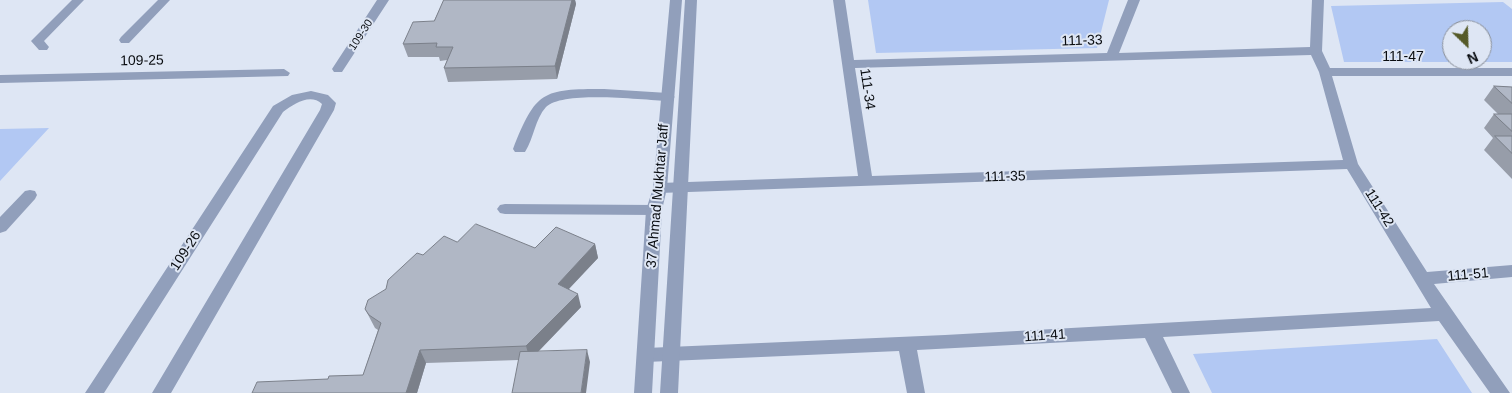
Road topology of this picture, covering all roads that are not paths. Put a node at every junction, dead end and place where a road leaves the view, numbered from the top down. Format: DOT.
graph roads {
  1 [pos="78,0"];
  2 [pos="164,0"];
  3 [pos="383,0"];
  4 [pos="676,0"];
  5 [pos="691,0"];
  6 [pos="839,0"];
  7 [pos="1134,0"];
  8 [pos="1318,0"];
  9 [pos="125,40"];
  10 [pos="43,48"];
  11 [pos="1316,51"];
  12 [pos="1112,56"];
  13 [pos="848,64"];
  14 [pos="338,70"];
  15 [pos="1324,72"];
  16 [pos="1512,72"];
  17 [pos="284,73"];
  18 [pos="0,79"];
  19 [pos="668,97"];
  20 [pos="520,149"];
  21 [pos="1351,164"];
  22 [pos="866,182"];
  23 [pos="681,187"];
  24 [pos="660,188"];
  25 [pos="30,195"];
  26 [pos="505,209"];
  27 [pos="654,210"];
  28 [pos="0,227"];
  29 [pos="1512,271"];
  30 [pos="1423,279"];
  31 [pos="1444,314"];
  32 [pos="1150,329"];
  33 [pos="907,345"];
  34 [pos="671,354"];
  35 [pos="646,355"];
  36 [pos="94,393"];
  37 [pos="161,393"];
  38 [pos="643,393"];
  39 [pos="668,393"];
  40 [pos="916,393"];
  41 [pos="1181,393"];
  42 [pos="1501,393"];
  1 -- 10 [label="street"];
  2 -- 9 [label="street"];
  3 -- 14 [label="street, 109-30"];
  4 -- 19 [label="street, 37 Ahmad Mukhtar Jaff"];
  5 -- 23 [label="street, 37 Ahmad Mukhtar Jaff"];
  6 -- 13 [label="street, 111-34"];
  7 -- 12 [label="street"];
  8 -- 11 [label="street, 111-42"];
  11 -- 12 [label="street, 111-33"];
  11 -- 15 [label="street, 111-42"];
  12 -- 13 [label="street, 111-33"];
  13 -- 22 [label="street, 111-34"];
  15 -- 16 [label="street, 111-47"];
  15 -- 21 [label="street, 111-42"];
  17 -- 18 [label="street, 109-25"];
  19 -- 20 [label="street"];
  19 -- 24 [label="street, 37 Ahmad Mukhtar Jaff"];
  21 -- 22 [label="street, 111-35"];
  21 -- 30 [label="street, 111-42"];
  22 -- 23 [label="street, 111-35"];
  23 -- 24 [label="street, 111-35"];
  23 -- 34 [label="street, 37 Ahmad Mukhtar Jaff"];
  24 -- 27 [label="street, 37 Ahmad Mukhtar Jaff"];
  25 -- 28 [label="street"];
  26 -- 27 [label="street"];
  27 -- 35 [label="street, 37 Ahmad Mukhtar Jaff"];
  29 -- 30 [label="street, 111-51"];
  30 -- 31 [label="street, 111-42"];
  31 -- 32 [label="street, 111-41"];
  31 -- 42 [label="street, 111-42"];
  32 -- 33 [label="street, 111-41"];
  32 -- 41 [label="street"];
  33 -- 34 [label="street, 111-41"];
  33 -- 40 [label="street"];
  34 -- 35 [label="street, 111-41"];
  34 -- 39 [label="street, 37 Ahmad Mukhtar Jaff"];
  35 -- 38 [label="street, 37 Ahmad Mukhtar Jaff"];
  36 -- 37 [label="street, 109-26"];
}
